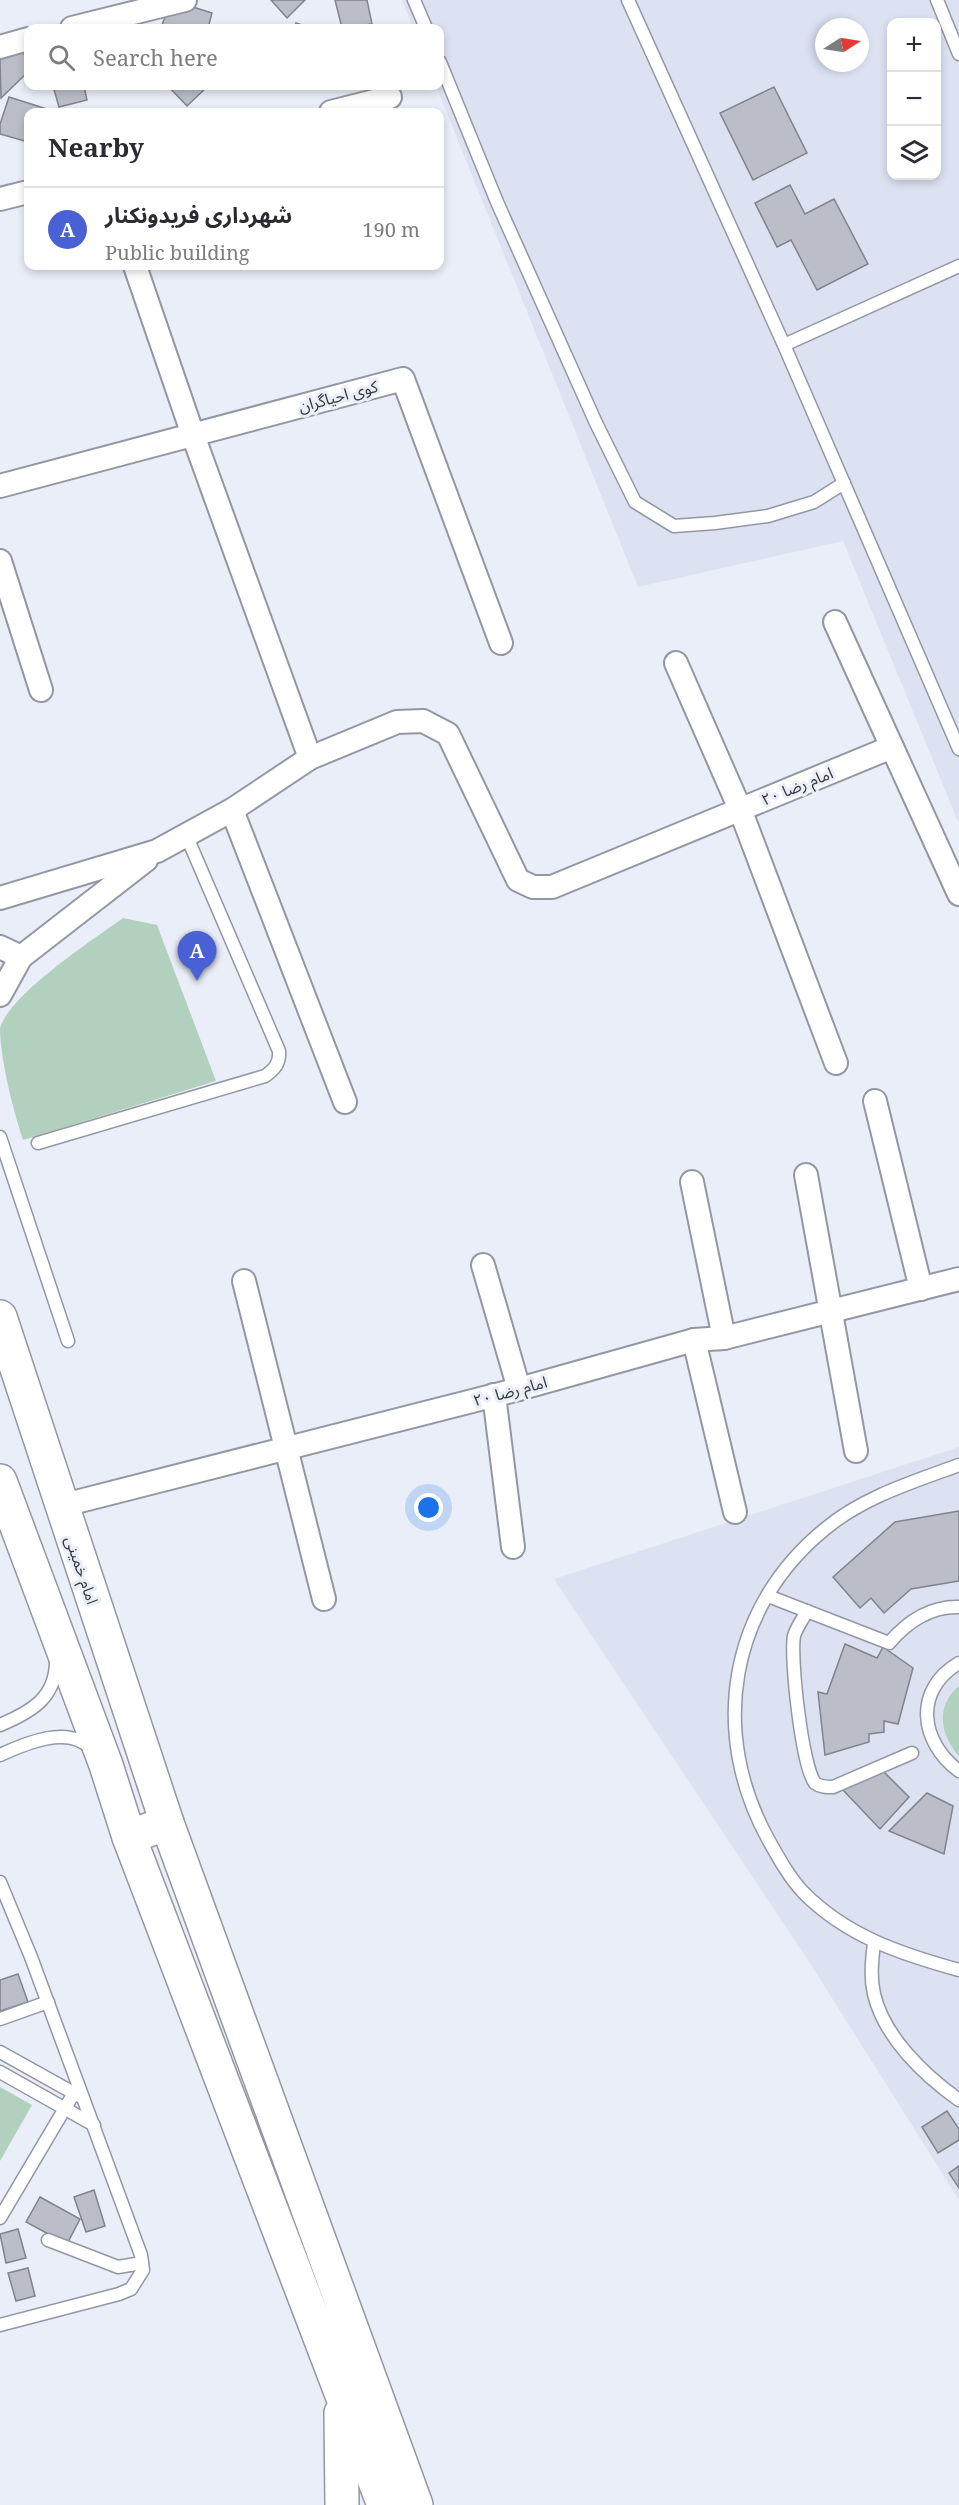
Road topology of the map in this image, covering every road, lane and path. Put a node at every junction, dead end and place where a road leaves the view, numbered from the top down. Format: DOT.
graph roads {
  1 [pos="185,0"];
  2 [pos="414,0"];
  3 [pos="628,0"];
  4 [pos="936,0"];
  5 [pos="88,24"];
  6 [pos="424,24"];
  7 [pos="24,40"];
  8 [pos="0,47"];
  9 [pos="959,54"];
  10 [pos="444,72"];
  11 [pos="390,97"];
  12 [pos="347,108"];
  13 [pos="24,193"];
  14 [pos="0,199"];
  15 [pos="959,266"];
  16 [pos="136,270"];
  17 [pos="784,345"];
  18 [pos="193,435"];
  19 [pos="844,483"];
  20 [pos="0,486"];
  21 [pos="0,561"];
  22 [pos="835,622"];
  23 [pos="501,643"];
  24 [pos="676,663"];
  25 [pos="40,690"];
  26 [pos="892,747"];
  27 [pos="959,749"];
  28 [pos="310,758"];
  29 [pos="740,809"];
  30 [pos="232,810"];
  31 [pos="187,837"];
  32 [pos="157,851"];
  33 [pos="959,894"];
  34 [pos="0,898"];
  35 [pos="0,947"];
  36 [pos="21,957"];
  37 [pos="0,995"];
  38 [pos="836,1063"];
  39 [pos="874,1101"];
  40 [pos="345,1102"];
  41 [pos="0,1137"];
  42 [pos="38,1143"];
  43 [pos="806,1175"];
  44 [pos="692,1182"];
  45 [pos="483,1265"];
  46 [pos="959,1279"];
  47 [pos="244,1281"];
  48 [pos="921,1289"];
  49 [pos="830,1312"];
  50 [pos="0,1317"];
  51 [pos="724,1338"];
  52 [pos="694,1340"];
  53 [pos="68,1341"];
  54 [pos="519,1389"];
  55 [pos="494,1395"];
  56 [pos="286,1447"];
  57 [pos="856,1451"];
  58 [pos="959,1465"];
  59 [pos="0,1481"];
  60 [pos="60,1506"];
  61 [pos="735,1512"];
  62 [pos="513,1547"];
  63 [pos="768,1596"];
  64 [pos="324,1599"];
  65 [pos="959,1607"];
  66 [pos="807,1611"];
  67 [pos="55,1627"];
  68 [pos="959,1663"];
  69 [pos="0,1725"];
  70 [pos="912,1753"];
  71 [pos="0,1755"];
  72 [pos="106,1765"];
  73 [pos="959,1771"];
  74 [pos="167,1823"];
  75 [pos="129,1837"];
  76 [pos="0,1882"];
  77 [pos="874,1943"];
  78 [pos="959,1970"];
  79 [pos="48,2002"];
  80 [pos="0,2019"];
  81 [pos="0,2052"];
  82 [pos="0,2072"];
  83 [pos="80,2097"];
  84 [pos="959,2100"];
  85 [pos="65,2109"];
  86 [pos="94,2126"];
  87 [pos="0,2218"];
  88 [pos="48,2240"];
  89 [pos="142,2263"];
  90 [pos="3,2322"];
  91 [pos="339,2382"];
  92 [pos="342,2505"];
  93 [pos="384,2505"];
  94 [pos="416,2505"];
  1 -- 5 [label="street"];
  2 -- 6 [label="lane"];
  3 -- 17 [label="lane"];
  4 -- 9 [label="lane"];
  7 -- 8 [label="street"];
  10 -- 19 [label="lane"];
  11 -- 12 [label="street"];
  13 -- 14 [label="street"];
  15 -- 17 [label="lane"];
  16 -- 18 [label="street"];
  17 -- 19 [label="lane"];
  18 -- 20 [label="street, کوی احیاگران"];
  18 -- 23 [label="street, کوی احیاگران"];
  18 -- 28 [label="street"];
  19 -- 27 [label="lane"];
  21 -- 25 [label="street"];
  22 -- 26 [label="street"];
  24 -- 29 [label="street"];
  26 -- 29 [label="street, امام رضا ۲۰"];
  26 -- 33 [label="street"];
  28 -- 29 [label="street, امام رضا ۲۰"];
  28 -- 30 [label="street"];
  29 -- 38 [label="street"];
  30 -- 31 [label="street"];
  30 -- 40 [label="street"];
  31 -- 32 [label="street"];
  31 -- 42 [label="lane"];
  32 -- 34 [label="street"];
  32 -- 36 [label="street"];
  35 -- 36 [label="street"];
  36 -- 37 [label="street"];
  39 -- 48 [label="street"];
  41 -- 53 [label="lane"];
  43 -- 49 [label="street"];
  44 -- 51 [label="street"];
  45 -- 54 [label="street"];
  46 -- 48 [label="street, امام رضا ۲۰"];
  47 -- 56 [label="street"];
  48 -- 49 [label="street, امام رضا ۲۰"];
  49 -- 51 [label="street, امام رضا ۲۰"];
  49 -- 57 [label="street"];
  50 -- 60 [label="main road, امام خمینی"];
  51 -- 52 [label="street, امام رضا ۲۰"];
  52 -- 54 [label="street, امام رضا ۲۰"];
  52 -- 61 [label="street"];
  54 -- 55 [label="street, امام رضا ۲۰"];
  55 -- 56 [label="street, امام رضا ۲۰"];
  55 -- 62 [label="street"];
  56 -- 60 [label="street, امام رضا ۲۰"];
  56 -- 64 [label="street"];
  58 -- 63 [label="lane"];
  59 -- 67 [label="main road"];
  60 -- 74 [label="main road, امام خمینی"];
  63 -- 66 [label="lane"];
  63 -- 77 [label="lane"];
  65 -- 66 [label="lane"];
  66 -- 70 [label="lane"];
  67 -- 69 [label="lane"];
  67 -- 72 [label="main road"];
  68 -- 73 [label="lane"];
  71 -- 72 [label="lane"];
  72 -- 75 [label="main road"];
  74 -- 75 [label="main road"];
  74 -- 94 [label="main road, امام خمینی"];
  75 -- 91 [label="main road"];
  76 -- 79 [label="lane"];
  77 -- 78 [label="lane"];
  77 -- 84 [label="lane"];
  79 -- 80 [label="lane"];
  79 -- 83 [label="lane"];
  81 -- 83 [label="lane"];
  82 -- 85 [label="lane"];
  83 -- 85 [label="lane"];
  83 -- 86 [label="lane"];
  85 -- 86 [label="lane"];
  85 -- 87 [label="lane"];
  86 -- 89 [label="lane"];
  88 -- 89 [label="lane"];
  89 -- 90 [label="lane"];
  91 -- 92 [label="main road"];
  91 -- 93 [label="main road"];
}
